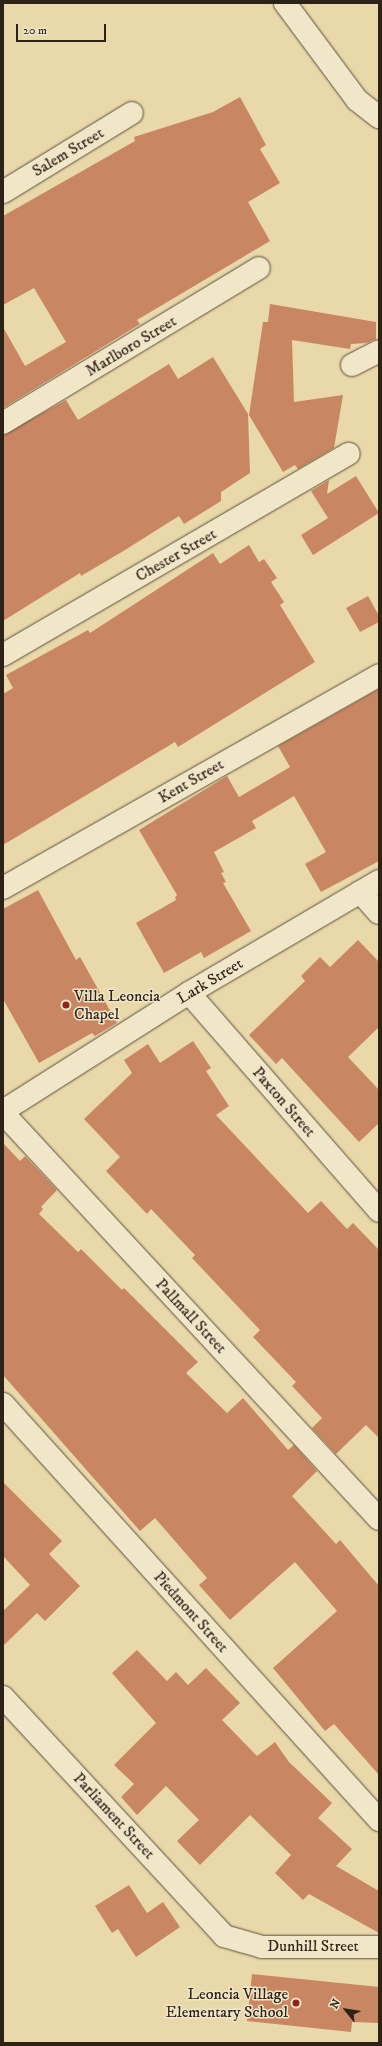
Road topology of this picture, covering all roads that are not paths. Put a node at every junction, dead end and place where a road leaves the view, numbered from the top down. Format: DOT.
graph roads {
  1 [pos="285,3"];
  2 [pos="132,113"];
  3 [pos="379,118"];
  4 [pos="3,192"];
  5 [pos="259,268"];
  6 [pos="379,351"];
  7 [pos="352,365"];
  8 [pos="3,423"];
  9 [pos="349,454"];
  10 [pos="3,655"];
  11 [pos="379,675"];
  12 [pos="379,881"];
  13 [pos="3,888"];
  14 [pos="360,892"];
  15 [pos="379,913"];
  16 [pos="189,993"];
  17 [pos="3,1112"];
  18 [pos="379,1211"];
  19 [pos="3,1404"];
  20 [pos="379,1519"];
  21 [pos="3,1697"];
  22 [pos="379,1820"];
  23 [pos="224,1936"];
  24 [pos="379,1947"];
  1 -- 3 [label="street"];
  2 -- 4 [label="street, Salem Street"];
  5 -- 8 [label="street, Marlboro Street"];
  6 -- 7 [label="street"];
  9 -- 10 [label="street, Chester Street"];
  11 -- 13 [label="street, Kent Street"];
  12 -- 14 [label="street, Lark Street"];
  14 -- 15 [label="street"];
  14 -- 16 [label="street, Lark Street"];
  16 -- 17 [label="street, Lark Street"];
  16 -- 18 [label="street, Paxton Street"];
  17 -- 20 [label="street, Pallmall Street"];
  19 -- 22 [label="street, Piedmont Street"];
  21 -- 23 [label="street, Parliament Street"];
  23 -- 24 [label="street, Dunhill Street"];
}
